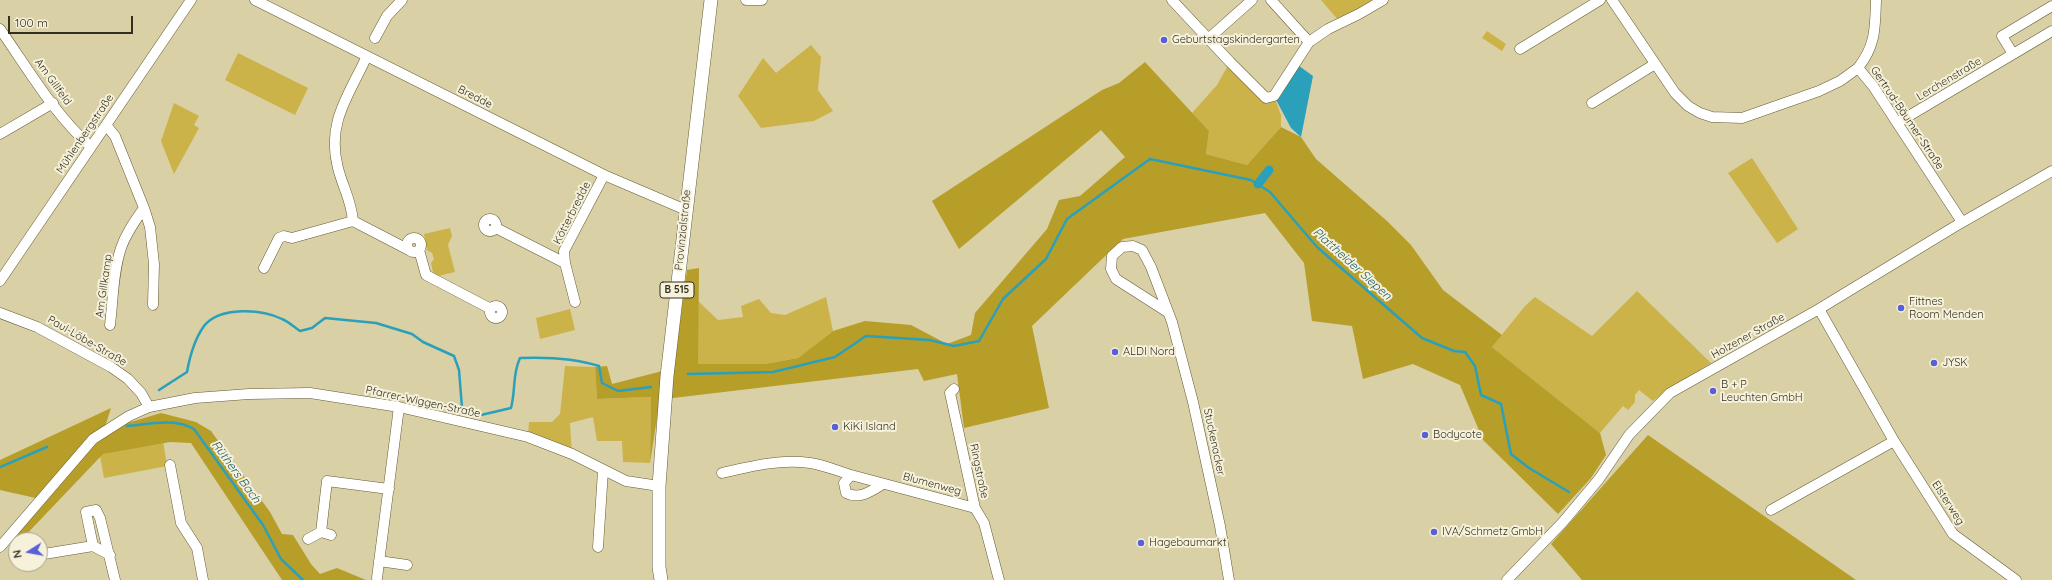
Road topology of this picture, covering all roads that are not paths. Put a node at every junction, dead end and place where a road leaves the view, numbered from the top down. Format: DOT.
graph roads {
  1 [pos="191,0"];
  2 [pos="255,0"];
  3 [pos="402,0"];
  4 [pos="711,0"];
  5 [pos="746,0"];
  6 [pos="762,0"];
  7 [pos="1172,0"];
  8 [pos="1252,0"];
  9 [pos="1271,0"];
  10 [pos="1383,0"];
  11 [pos="1600,0"];
  12 [pos="1612,0"];
  13 [pos="1876,0"];
  14 [pos="2052,6"];
  15 [pos="0,29"];
  16 [pos="2052,31"];
  17 [pos="375,38"];
  18 [pos="1208,39"];
  19 [pos="1309,42"];
  20 [pos="1520,49"];
  21 [pos="2013,54"];
  22 [pos="367,56"];
  23 [pos="1655,64"];
  24 [pos="1858,68"];
  25 [pos="53,103"];
  26 [pos="1592,103"];
  27 [pos="1897,123"];
  28 [pos="106,125"];
  29 [pos="0,134"];
  30 [pos="91,147"];
  31 [pos="2052,171"];
  32 [pos="604,175"];
  33 [pos="144,208"];
  34 [pos="686,210"];
  35 [pos="353,221"];
  36 [pos="1962,222"];
  37 [pos="496,228"];
  38 [pos="565,263"];
  39 [pos="264,268"];
  40 [pos="0,281"];
  41 [pos="575,302"];
  42 [pos="152,305"];
  43 [pos="491,309"];
  44 [pos="1166,310"];
  45 [pos="1819,310"];
  46 [pos="0,313"];
  47 [pos="110,325"];
  48 [pos="954,389"];
  49 [pos="149,407"];
  50 [pos="399,407"];
  51 [pos="1894,441"];
  52 [pos="170,465"];
  53 [pos="604,471"];
  54 [pos="722,473"];
  55 [pos="852,475"];
  56 [pos="883,484"];
  57 [pos="659,486"];
  58 [pos="389,489"];
  59 [pos="975,508"];
  60 [pos="1771,510"];
  61 [pos="308,539"];
  62 [pos="93,546"];
  63 [pos="0,547"];
  64 [pos="598,547"];
  65 [pos="48,553"];
  66 [pos="110,556"];
  67 [pos="379,561"];
  68 [pos="407,565"];
  69 [pos="377,578"];
  70 [pos="115,580"];
  71 [pos="203,580"];
  72 [pos="661,580"];
  73 [pos="999,580"];
  74 [pos="1229,580"];
  75 [pos="1506,580"];
  76 [pos="2016,580"];
  1 -- 28 [label="street, Mühlenbergstraße"];
  2 -- 22 [label="street, Bredde"];
  3 -- 17 [label="street"];
  4 -- 34 [label="main road, Provinzialstraße / B 515"];
  5 -- 6 [label="street"];
  7 -- 18 [label="street"];
  8 -- 18 [label="street"];
  9 -- 19 [label="street"];
  10 -- 19 [label="street"];
  11 -- 20 [label="street"];
  12 -- 23 [label="street"];
  13 -- 24 [label="street, Gertrud-Bäumer-Straße"];
  14 -- 21 [label="street"];
  15 -- 25 [label="street, Am Gillfeld"];
  16 -- 21 [label="street, Lerchenstraße"];
  18 -- 19 [label="street"];
  21 -- 27 [label="street, Lerchenstraße"];
  22 -- 32 [label="street, Bredde"];
  22 -- 35 [label="street"];
  23 -- 24 [label="street"];
  23 -- 26 [label="street"];
  24 -- 27 [label="street, Gertrud-Bäumer-Straße"];
  25 -- 29 [label="street"];
  25 -- 30 [label="street, Am Gillfeld"];
  27 -- 36 [label="street, Gertrud-Bäumer-Straße"];
  28 -- 30 [label="street, Mühlenbergstraße"];
  28 -- 33 [label="street"];
  30 -- 40 [label="street, Mühlenbergstraße"];
  31 -- 36 [label="street, Holzener Straße"];
  32 -- 34 [label="street, Bredde"];
  32 -- 38 [label="street, Kötterbredde"];
  33 -- 42 [label="street"];
  33 -- 47 [label="street, Am Gillkamp"];
  34 -- 57 [label="main road, Provinzialstraße / B 515"];
  35 -- 39 [label="street"];
  35 -- 43 [label="street"];
  36 -- 45 [label="street, Holzener Straße"];
  37 -- 38 [label="street, Kötterbredde"];
  38 -- 41 [label="street, Kötterbredde"];
  44 -- 44 [label="street, Stuckenacker"];
  44 -- 74 [label="street, Stuckenacker"];
  45 -- 51 [label="street, Elsterweg"];
  45 -- 75 [label="street, Holzener Straße"];
  46 -- 49 [label="street, Paul-Löbe-Straße"];
  48 -- 59 [label="street, Ringstraße"];
  49 -- 50 [label="street, Pfarrer-Wiggen-Straße"];
  49 -- 63 [label="street, Pfarrer-Wiggen-Straße"];
  50 -- 53 [label="street, Pfarrer-Wiggen-Straße"];
  50 -- 58 [label="street"];
  51 -- 60 [label="street"];
  51 -- 76 [label="street, Elsterweg"];
  52 -- 71 [label="street"];
  53 -- 57 [label="street, Pfarrer-Wiggen-Straße"];
  53 -- 64 [label="street"];
  54 -- 55 [label="street, Blumenweg"];
  55 -- 56 [label="street, Blumenweg"];
  55 -- 56 [label="street"];
  56 -- 59 [label="street, Blumenweg"];
  57 -- 72 [label="main road, Provinzialstraße / B 515"];
  58 -- 61 [label="street"];
  58 -- 67 [label="street"];
  59 -- 73 [label="street, Ringstraße"];
  62 -- 65 [label="street"];
  62 -- 66 [label="street"];
  62 -- 66 [label="street"];
  66 -- 70 [label="street"];
  67 -- 68 [label="street"];
  67 -- 69 [label="street"];
}
